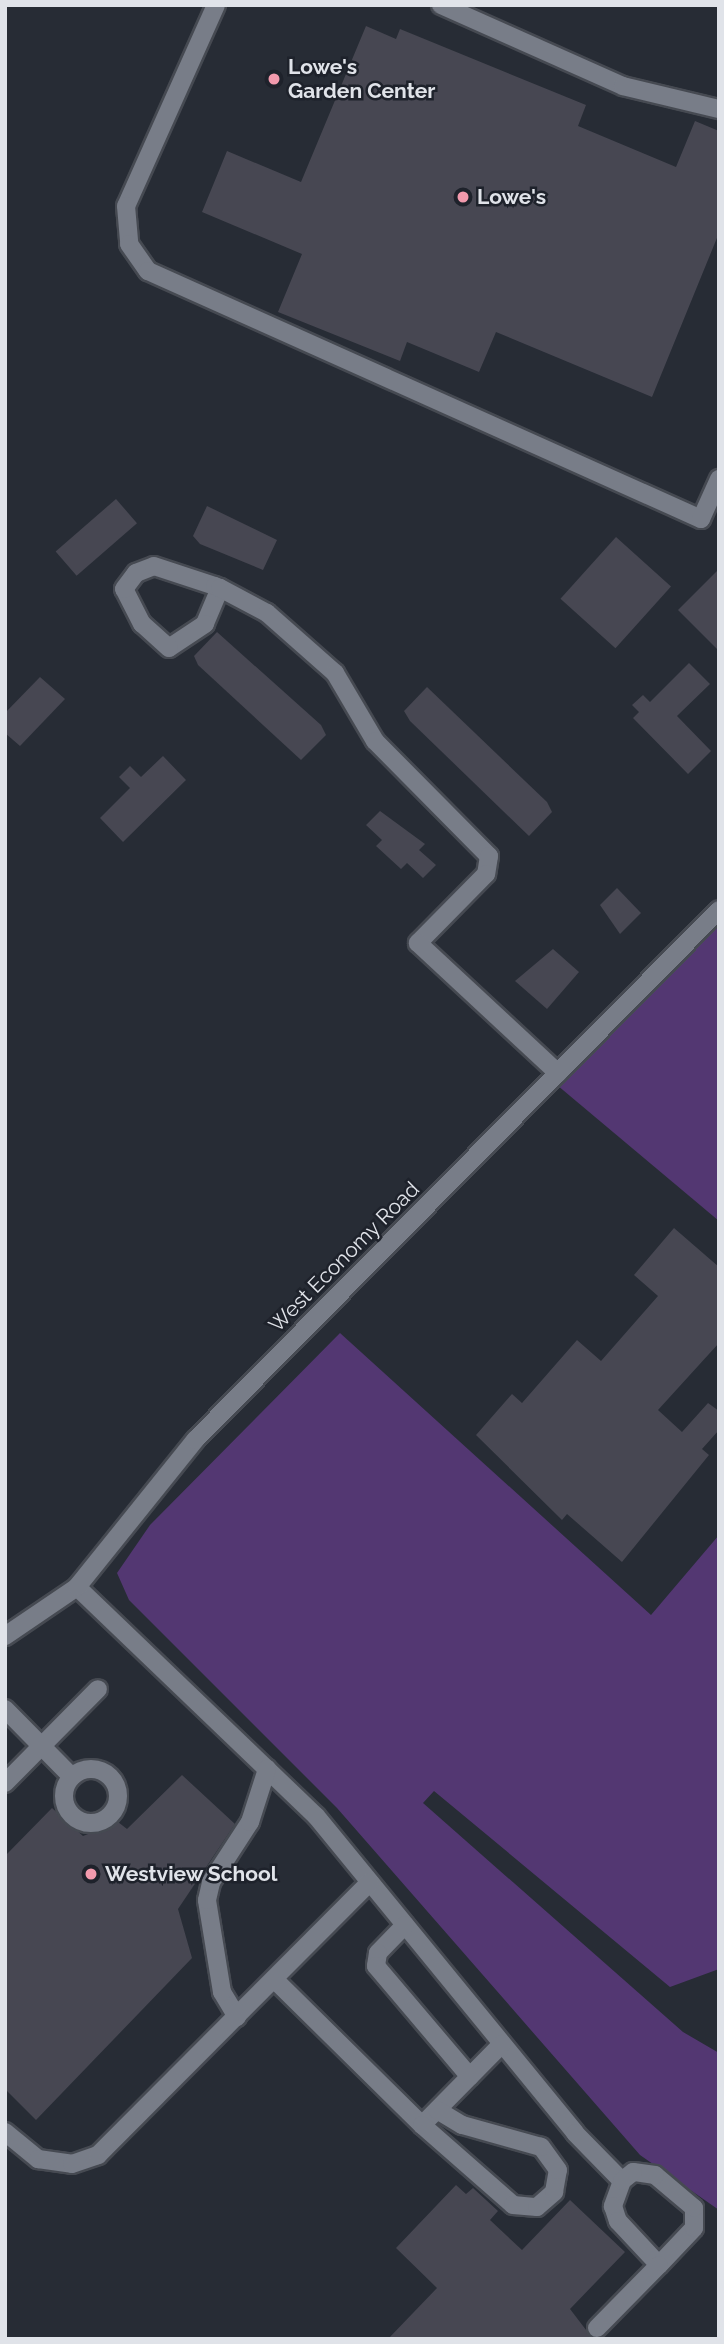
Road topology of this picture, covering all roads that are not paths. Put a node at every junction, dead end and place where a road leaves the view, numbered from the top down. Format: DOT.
graph roads {
  1 [pos="216,5"];
  2 [pos="441,5"];
  3 [pos="719,109"];
  4 [pos="719,479"];
  5 [pos="220,589"];
  6 [pos="719,910"];
  7 [pos="558,1073"];
  8 [pos="77,1587"];
  9 [pos="5,1636"];
  10 [pos="98,1689"];
  11 [pos="5,1709"];
  12 [pos="41,1746"];
  13 [pos="267,1769"];
  14 [pos="72,1777"];
  15 [pos="5,1783"];
  16 [pos="370,1882"];
  17 [pos="405,1925"];
  18 [pos="274,1979"];
  19 [pos="237,2017"];
  20 [pos="502,2044"];
  21 [pos="470,2077"];
  22 [pos="437,2110"];
  23 [pos="422,2125"];
  24 [pos="5,2132"];
  25 [pos="622,2181"];
  26 [pos="659,2265"];
  27 [pos="597,2328"];
  1 -- 4 [label="street"];
  2 -- 3 [label="street"];
  5 -- 5 [label="street"];
  5 -- 7 [label="street"];
  6 -- 7 [label="street, West Economy Road"];
  7 -- 8 [label="street, West Economy Road"];
  8 -- 9 [label="street, West Economy Road"];
  8 -- 13 [label="street"];
  10 -- 12 [label="street"];
  11 -- 12 [label="street"];
  12 -- 14 [label="street"];
  12 -- 15 [label="street"];
  13 -- 16 [label="street"];
  13 -- 19 [label="street"];
  16 -- 17 [label="street"];
  16 -- 18 [label="street"];
  17 -- 20 [label="street"];
  17 -- 21 [label="street"];
  18 -- 19 [label="street"];
  18 -- 23 [label="street"];
  19 -- 24 [label="street"];
  20 -- 21 [label="street"];
  20 -- 25 [label="street"];
  21 -- 22 [label="street"];
  22 -- 23 [label="street"];
  22 -- 23 [label="street"];
  25 -- 26 [label="street"];
  25 -- 26 [label="street"];
  26 -- 27 [label="street"];
}
